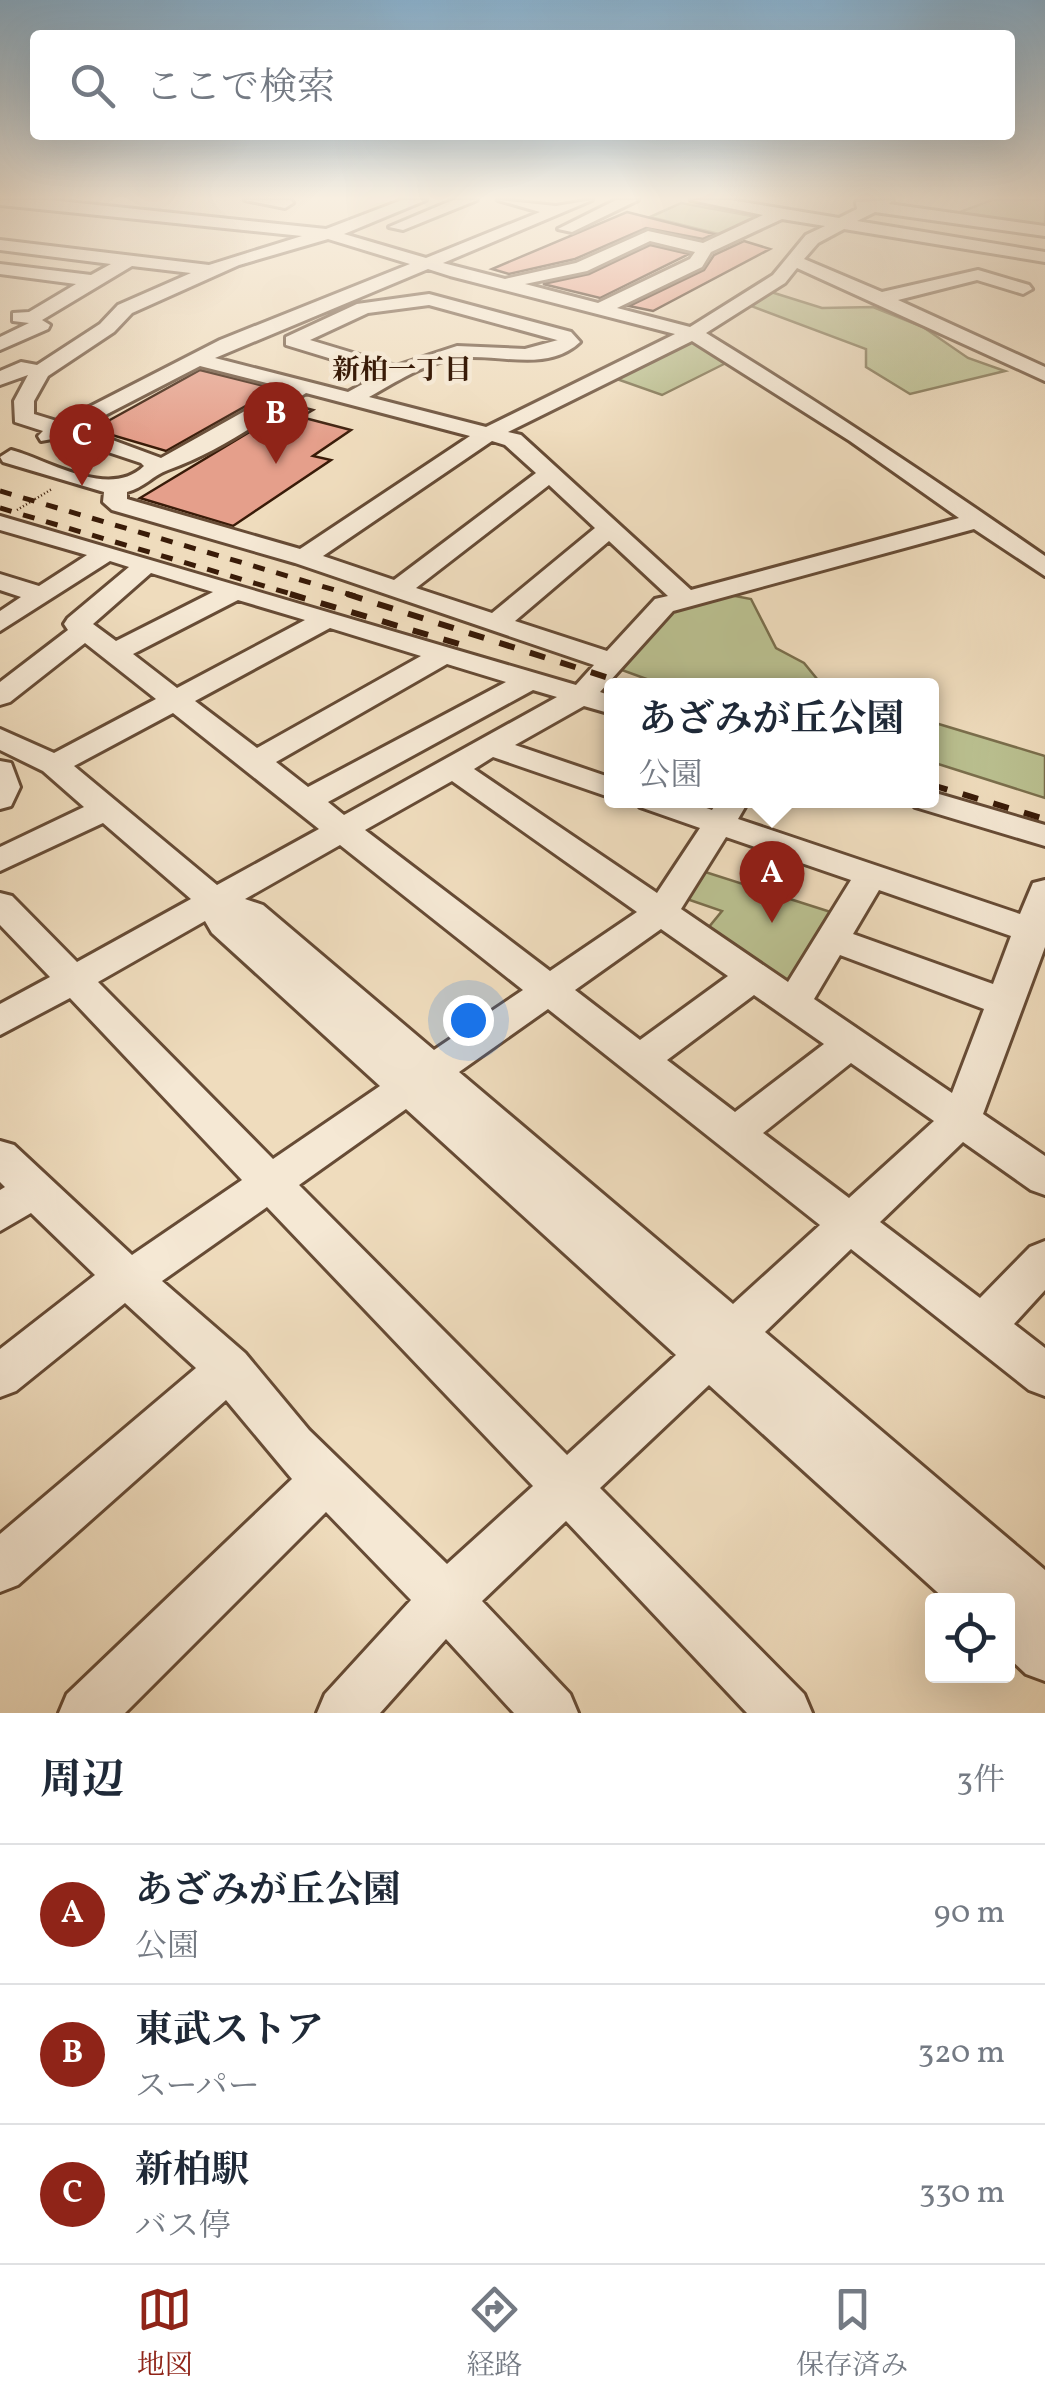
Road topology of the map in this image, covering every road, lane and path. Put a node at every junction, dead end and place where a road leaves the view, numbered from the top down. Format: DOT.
graph roads {
  1 [pos="30,280"];
  2 [pos="94,280"];
  3 [pos="192,280"];
  4 [pos="387,280"];
  5 [pos="486,280"];
  6 [pos="522,280"];
  7 [pos="659,280"];
  8 [pos="776,280"];
  9 [pos="837,280"];
  10 [pos="957,280"];
  11 [pos="993,280"];
  12 [pos="503,284"];
  13 [pos="14,288"];
  14 [pos="1023,290"];
  15 [pos="880,298"];
  16 [pos="600,309"];
  17 [pos="10,315"];
  18 [pos="40,325"];
  19 [pos="0,326"];
  20 [pos="260,331"];
  21 [pos="693,332"];
  22 [pos="293,341"];
  23 [pos="0,344"];
  24 [pos="196,359"];
  25 [pos="40,372"];
  26 [pos="399,373"];
  27 [pos="1045,375"];
  28 [pos="0,379"];
  29 [pos="302,387"];
  30 [pos="350,399"];
  31 [pos="59,431"];
  32 [pos="488,434"];
  33 [pos="6,460"];
  34 [pos="156,466"];
  35 [pos="550,474"];
  36 [pos="74,476"];
  37 [pos="116,487"];
  38 [pos="6,518"];
  39 [pos="980,520"];
  40 [pos="609,528"];
  41 [pos="108,552"];
  42 [pos="304,558"];
  43 [pos="147,564"];
  44 [pos="1045,568"];
  45 [pos="0,582"];
  46 [pos="397,590"];
  47 [pos="236,591"];
  48 [pos="43,596"];
  49 [pos="686,598"];
  50 [pos="327,619"];
  51 [pos="0,624"];
  52 [pos="495,624"];
  53 [pos="85,630"];
  54 [pos="114,653"];
  55 [pos="444,654"];
  56 [pos="611,662"];
  57 [pos="530,680"];
  58 [pos="0,696"];
  59 [pos="581,696"];
  60 [pos="175,700"];
  61 [pos="604,703"];
  62 [pos="0,738"];
  63 [pos="489,746"];
  64 [pos="254,762"];
  65 [pos="54,765"];
  66 [pos="453,768"];
  67 [pos="0,770"];
  68 [pos="604,785"];
  69 [pos="0,798"];
  70 [pos="304,802"];
  71 [pos="939,804"];
  72 [pos="702,808"];
  73 [pos="105,809"];
  74 [pos="727,812"];
  75 [pos="340,830"];
  76 [pos="1045,836"];
  77 [pos="0,860"];
  78 [pos="871,875"];
  79 [pos="1045,892"];
  80 [pos="215,901"];
  81 [pos="0,904"];
  82 [pos="662,912"];
  83 [pos="1038,932"];
  84 [pos="832,939"];
  85 [pos="754,976"];
  86 [pos="76,980"];
  87 [pos="548,991"];
  88 [pos="1004,1002"];
  89 [pos="793,1003"];
  90 [pos="0,1021"];
  91 [pos="851,1043"];
  92 [pos="638,1061"];
  93 [pos="421,1079"];
  94 [pos="960,1120"];
  95 [pos="733,1136"];
  96 [pos="0,1156"];
  97 [pos="1045,1178"];
  98 [pos="271,1182"];
  99 [pos="17,1201"];
  100 [pos="849,1224"];
  101 [pos="1045,1260"];
  102 [pos="128,1279"];
  103 [pos="984,1326"];
  104 [pos="721,1343"];
  105 [pos="229,1368"];
  106 [pos="1045,1375"];
  107 [pos="0,1376"];
  108 [pos="326,1479"];
  109 [pos="566,1487"];
  110 [pos="0,1567"];
  111 [pos="977,1593"];
  112 [pos="446,1600"];
  113 [pos="1045,1604"];
  114 [pos="1015,1628"];
  115 [pos="1045,1655"];
  116 [pos="86,1713"];
  117 [pos="344,1713"];
  118 [pos="551,1713"];
  119 [pos="785,1713"];
  1 -- 13 [label="street"];
  2 -- 17 [label="street"];
  3 -- 25 [label="street"];
  4 -- 20 [label="street"];
  5 -- 12 [label="street"];
  6 -- 12 [label="street"];
  7 -- 16 [label="street"];
  8 -- 21 [label="street"];
  9 -- 15 [label="street"];
  10 -- 15 [label="street"];
  11 -- 14 [label="street"];
  12 -- 16 [label="street"];
  15 -- 27 [label="street"];
  16 -- 21 [label="street"];
  17 -- 19 [label="street"];
  18 -- 23 [label="street"];
  20 -- 22 [label="street"];
  20 -- 24 [label="street"];
  21 -- 32 [label="street"];
  21 -- 39 [label="street"];
  22 -- 26 [label="street"];
  22 -- 26 [label="street"];
  24 -- 29 [label="street"];
  24 -- 31 [label="street"];
  25 -- 28 [label="street"];
  25 -- 31 [label="street"];
  26 -- 30 [label="street"];
  29 -- 30 [label="street"];
  29 -- 34 [label="street"];
  30 -- 32 [label="street"];
  31 -- 33 [label="street"];
  31 -- 34 [label="street"];
  32 -- 35 [label="street"];
  32 -- 42 [label="street"];
  33 -- 36 [label="street"];
  34 -- 37 [label="street"];
  35 -- 40 [label="street"];
  35 -- 46 [label="street"];
  36 -- 37 [label="street"];
  36 -- 38 [label="path"];
  37 -- 42 [label="street"];
  38 -- 41 [label="street"];
  39 -- 44 [label="street"];
  39 -- 49 [label="street"];
  40 -- 49 [label="street"];
  40 -- 52 [label="street"];
  41 -- 43 [label="street"];
  41 -- 48 [label="street"];
  42 -- 46 [label="street"];
  43 -- 47 [label="street"];
  43 -- 53 [label="street"];
  45 -- 48 [label="street"];
  46 -- 52 [label="street"];
  47 -- 50 [label="street"];
  47 -- 54 [label="street"];
  48 -- 51 [label="street"];
  49 -- 56 [label="street"];
  50 -- 55 [label="street"];
  50 -- 60 [label="street"];
  52 -- 56 [label="street"];
  53 -- 54 [label="street"];
  53 -- 58 [label="street"];
  54 -- 60 [label="street"];
  55 -- 57 [label="street"];
  55 -- 64 [label="street"];
  56 -- 59 [label="street"];
  57 -- 59 [label="street"];
  57 -- 70 [label="street"];
  59 -- 61 [label="street"];
  59 -- 63 [label="street"];
  60 -- 64 [label="street"];
  60 -- 65 [label="street"];
  62 -- 65 [label="street"];
  63 -- 66 [label="street"];
  63 -- 68 [label="street"];
  64 -- 70 [label="street"];
  65 -- 73 [label="street"];
  66 -- 75 [label="street"];
  66 -- 82 [label="street"];
  67 -- 69 [label="street"];
  70 -- 75 [label="street"];
  71 -- 76 [label="street"];
  72 -- 74 [label="street"];
  73 -- 77 [label="street"];
  73 -- 80 [label="street"];
  74 -- 78 [label="street"];
  74 -- 82 [label="street"];
  75 -- 80 [label="street"];
  75 -- 87 [label="street"];
  78 -- 83 [label="street"];
  78 -- 84 [label="street"];
  79 -- 83 [label="street"];
  80 -- 86 [label="street"];
  80 -- 93 [label="street"];
  81 -- 86 [label="street"];
  82 -- 85 [label="street"];
  82 -- 87 [label="street"];
  83 -- 88 [label="street"];
  84 -- 88 [label="street"];
  84 -- 89 [label="street"];
  85 -- 89 [label="street"];
  85 -- 92 [label="street"];
  86 -- 90 [label="street"];
  86 -- 98 [label="street"];
  87 -- 92 [label="street"];
  87 -- 93 [label="street"];
  88 -- 94 [label="street"];
  89 -- 91 [label="street"];
  91 -- 94 [label="street"];
  91 -- 95 [label="street"];
  92 -- 95 [label="street"];
  93 -- 98 [label="street"];
  93 -- 104 [label="street"];
  94 -- 97 [label="street"];
  94 -- 100 [label="street"];
  95 -- 100 [label="street"];
  96 -- 99 [label="street"];
  98 -- 102 [label="street"];
  98 -- 109 [label="street"];
  99 -- 102 [label="street"];
  100 -- 103 [label="street"];
  100 -- 104 [label="street"];
  101 -- 103 [label="street"];
  102 -- 105 [label="street"];
  102 -- 107 [label="street"];
  103 -- 106 [label="street"];
  104 -- 109 [label="street"];
  104 -- 111 [label="street"];
  104 -- 113 [label="street"];
  105 -- 108 [label="street"];
  105 -- 110 [label="street"];
  108 -- 112 [label="street"];
  108 -- 116 [label="street"];
  109 -- 112 [label="street"];
  109 -- 119 [label="street"];
  112 -- 117 [label="street"];
  112 -- 118 [label="street"];
  114 -- 115 [label="street"];
}
